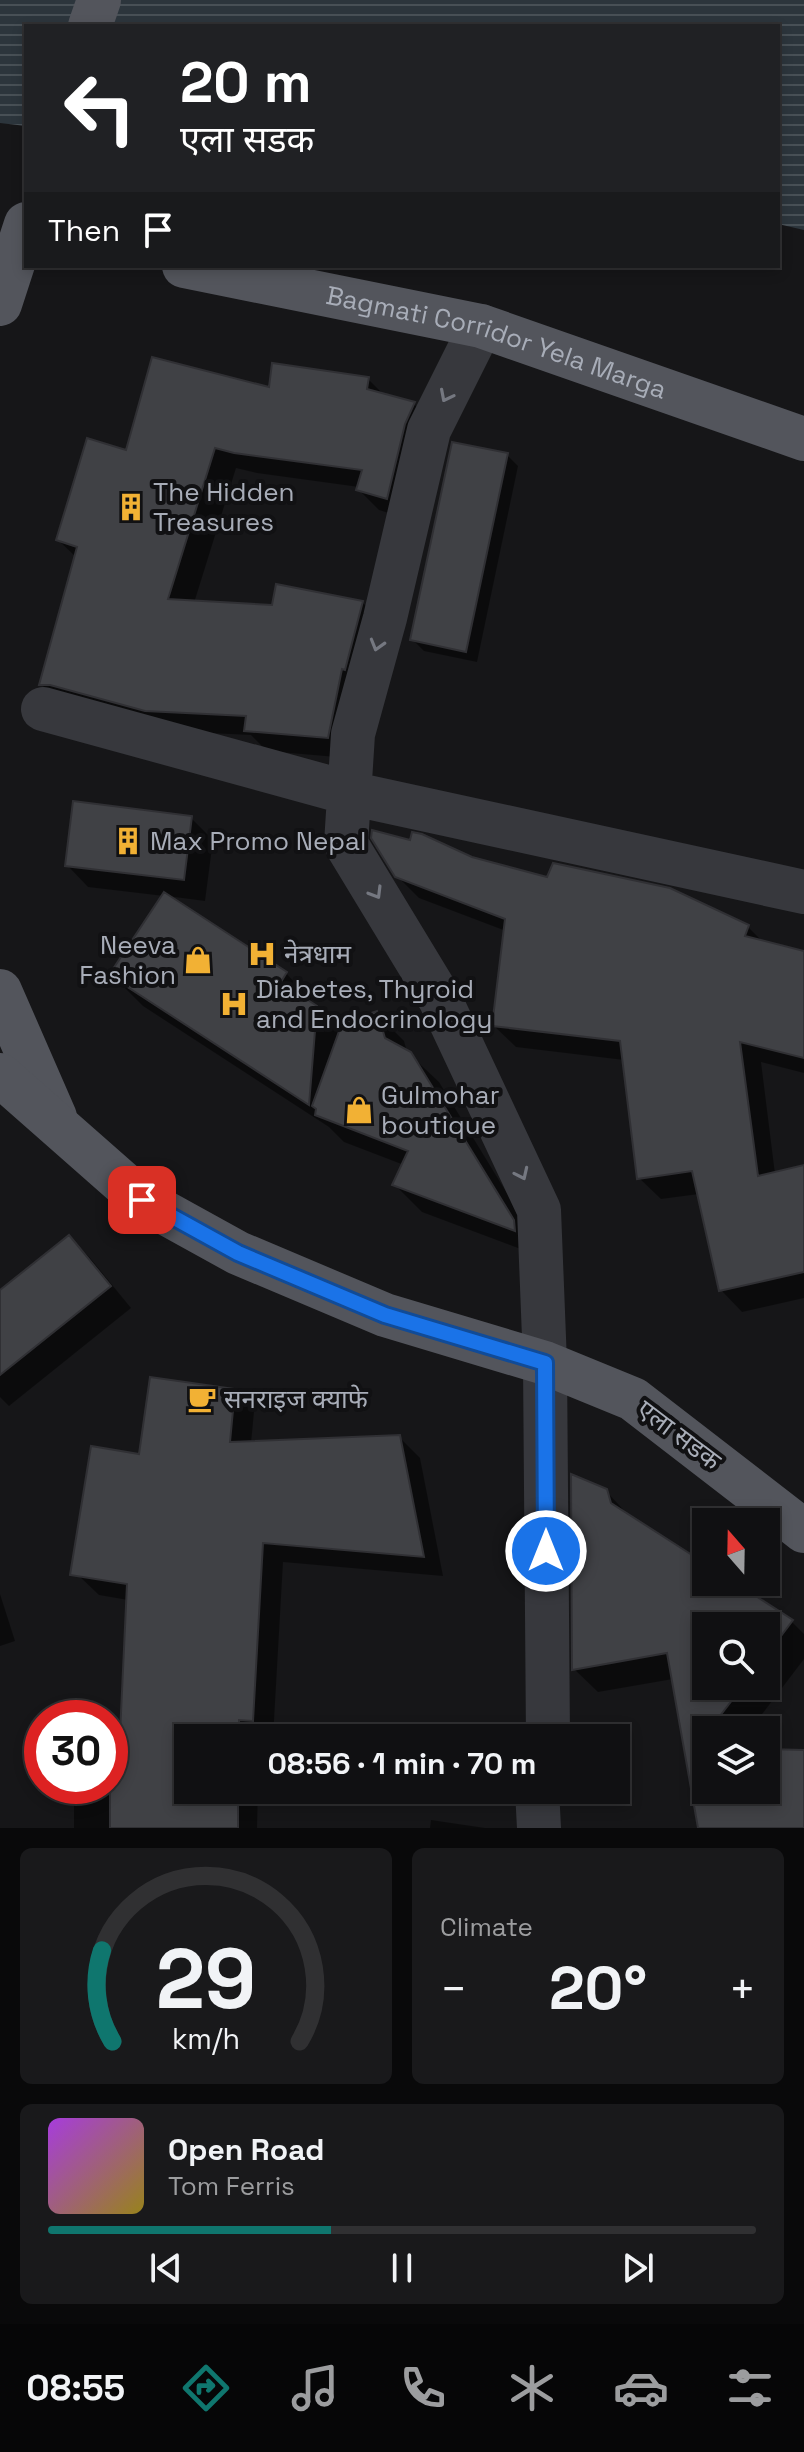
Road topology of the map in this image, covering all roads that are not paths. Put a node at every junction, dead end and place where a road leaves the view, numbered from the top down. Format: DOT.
graph roads {
  1 [pos="99,0"];
  2 [pos="91,24"];
  3 [pos="0,229"];
  4 [pos="24,230"];
  5 [pos="24,234"];
  6 [pos="194,268"];
  7 [pos="0,304"];
  8 [pos="481,326"];
  9 [pos="804,439"];
  10 [pos="43,709"];
  11 [pos="349,793"];
  12 [pos="804,892"];
  13 [pos="0,991"];
  14 [pos="0,1075"];
  15 [pos="61,1130"];
  16 [pos="545,1363"];
  17 [pos="804,1531"];
  18 [pos="536,1724"];
  19 [pos="548,1724"];
  20 [pos="538,1804"];
  21 [pos="548,1804"];
  22 [pos="539,1828"];
  23 [pos="548,1828"];
  1 -- 2 [label="main road"];
  3 -- 5 [label="main road"];
  4 -- 7 [label="main road, bridge"];
  6 -- 8 [label="main road, Bagmati Corridor Yela Marga"];
  8 -- 9 [label="main road, Bagmati Corridor Yela Marga"];
  8 -- 11 [label="street, one-way"];
  10 -- 11 [label="street"];
  11 -- 12 [label="street"];
  11 -- 16 [label="street, one-way"];
  13 -- 15 [label="main road"];
  14 -- 15 [label="main road, एला सडक"];
  15 -- 16 [label="main road, एला सडक"];
  16 -- 17 [label="main road, एला सडक"];
  16 -- 18 [label="street"];
  16 -- 19 [label="street"];
  20 -- 22 [label="street"];
  21 -- 23 [label="street"];
}
